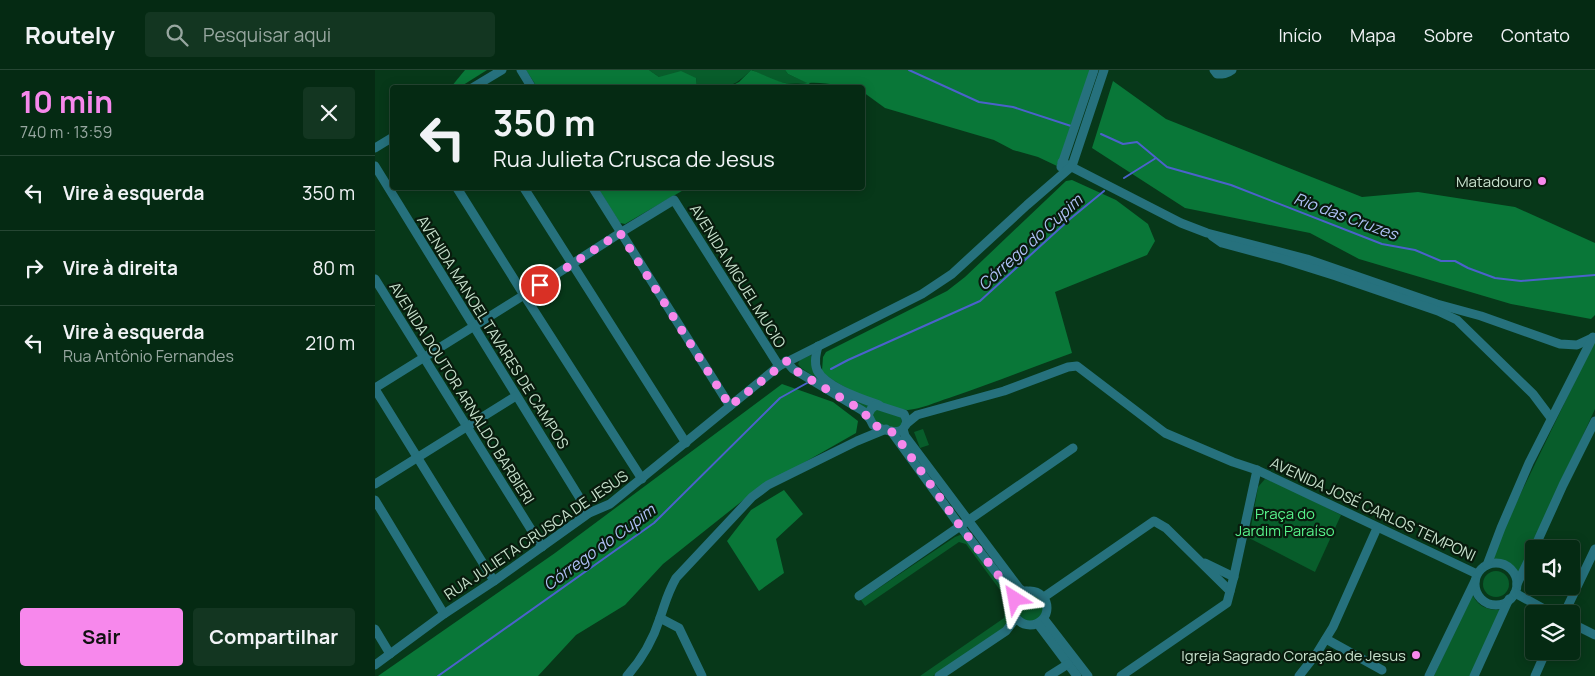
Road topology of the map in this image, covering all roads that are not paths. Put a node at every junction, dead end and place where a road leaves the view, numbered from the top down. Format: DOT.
graph roads {
  1 [pos="501,70"];
  2 [pos="521,70"];
  3 [pos="1094,70"];
  4 [pos="1105,70"];
  5 [pos="1214,70"];
  6 [pos="1232,70"];
  7 [pos="477,85"];
  8 [pos="530,85"];
  9 [pos="390,139"];
  10 [pos="375,148"];
  11 [pos="1062,162"];
  12 [pos="375,166"];
  13 [pos="1072,166"];
  14 [pos="1057,178"];
  15 [pos="458,190"];
  16 [pos="525,190"];
  17 [pos="594,190"];
  18 [pos="620,233"];
  19 [pos="1207,233"];
  20 [pos="572,264"];
  21 [pos="375,279"];
  22 [pos="524,296"];
  23 [pos="473,327"];
  24 [pos="1593,337"];
  25 [pos="818,346"];
  26 [pos="423,358"];
  27 [pos="783,363"];
  28 [pos="375,389"];
  29 [pos="516,396"];
  30 [pos="879,405"];
  31 [pos="730,406"];
  32 [pos="900,412"];
  33 [pos="917,415"];
  34 [pos="1551,418"];
  35 [pos="869,420"];
  36 [pos="1595,421"];
  37 [pos="905,426"];
  38 [pos="467,427"];
  39 [pos="888,430"];
  40 [pos="857,441"];
  41 [pos="686,443"];
  42 [pos="1073,448"];
  43 [pos="418,457"];
  44 [pos="1257,470"];
  45 [pos="642,479"];
  46 [pos="375,484"];
  47 [pos="375,500"];
  48 [pos="589,513"];
  49 [pos="964,523"];
  50 [pos="1377,528"];
  51 [pos="1538,540"];
  52 [pos="542,547"];
  53 [pos="1595,549"];
  54 [pos="1196,558"];
  55 [pos="1487,565"];
  56 [pos="1525,568"];
  57 [pos="1476,577"];
  58 [pos="1234,578"];
  59 [pos="494,581"];
  60 [pos="1026,591"];
  61 [pos="1230,591"];
  62 [pos="1514,592"];
  63 [pos="859,596"];
  64 [pos="1044,597"];
  65 [pos="1015,599"];
  66 [pos="1537,605"];
  67 [pos="1568,605"];
  68 [pos="444,614"];
  69 [pos="660,618"];
  70 [pos="1016,618"];
  71 [pos="1041,622"];
  72 [pos="1580,627"];
  73 [pos="375,629"];
  74 [pos="1595,634"];
  75 [pos="1326,638"];
  76 [pos="390,654"];
  77 [pos="1542,660"];
  78 [pos="1068,664"];
  79 [pos="375,665"];
  80 [pos="1381,670"];
  81 [pos="627,676"];
  82 [pos="703,676"];
  83 [pos="939,676"];
  84 [pos="1049,676"];
  85 [pos="1077,676"];
  86 [pos="1088,676"];
  87 [pos="1121,676"];
  88 [pos="1299,676"];
  89 [pos="1429,676"];
  90 [pos="1474,676"];
  91 [pos="1535,676"];
  1 -- 7 [label="street"];
  2 -- 8 [label="street"];
  3 -- 11 [label="street"];
  4 -- 13 [label="street"];
  5 -- 6 [label="street"];
  9 -- 10 [label="street"];
  11 -- 13 [label="street"];
  11 -- 14 [label="street"];
  12 -- 23 [label="street, AVENIDA MANOEL TAVARES DE CAMPOS"];
  13 -- 14 [label="street, RUA JULIETA CRUSCA DE JESUS"];
  13 -- 19 [label="street"];
  14 -- 25 [label="street, RUA JULIETA CRUSCA DE JESUS"];
  15 -- 22 [label="street"];
  16 -- 20 [label="street"];
  17 -- 18 [label="street"];
  18 -- 20 [label="street"];
  18 -- 27 [label="street, AVENIDA MIGUEL MUCIO"];
  18 -- 31 [label="street"];
  19 -- 24 [label="street"];
  19 -- 34 [label="street"];
  20 -- 22 [label="street"];
  20 -- 41 [label="street"];
  21 -- 26 [label="street, AVENIDA DOUTOR ARNALDO BARBIERI"];
  22 -- 23 [label="street"];
  22 -- 45 [label="street"];
  23 -- 26 [label="street"];
  23 -- 29 [label="street, AVENIDA MANOEL TAVARES DE CAMPOS"];
  24 -- 34 [label="street"];
  25 -- 27 [label="street, RUA JULIETA CRUSCA DE JESUS"];
  25 -- 30 [label="street"];
  26 -- 28 [label="street"];
  26 -- 38 [label="street, AVENIDA DOUTOR ARNALDO BARBIERI"];
  27 -- 31 [label="street, RUA JULIETA CRUSCA DE JESUS"];
  27 -- 35 [label="street, AVENIDA MIGUEL MUCIO"];
  28 -- 43 [label="street"];
  29 -- 38 [label="street"];
  29 -- 48 [label="street, AVENIDA MANOEL TAVARES DE CAMPOS"];
  30 -- 32 [label="street"];
  30 -- 35 [label="street"];
  31 -- 41 [label="street, RUA JULIETA CRUSCA DE JESUS"];
  32 -- 33 [label="street"];
  32 -- 37 [label="street"];
  33 -- 37 [label="street"];
  33 -- 44 [label="street, AVENIDA JOSÉ CARLOS TEMPONI"];
  34 -- 55 [label="street"];
  35 -- 39 [label="street, AVENIDA MIGUEL MUCIO"];
  35 -- 40 [label="street"];
  36 -- 51 [label="street"];
  37 -- 39 [label="street"];
  37 -- 49 [label="street"];
  38 -- 43 [label="street"];
  38 -- 52 [label="street, AVENIDA DOUTOR ARNALDO BARBIERI"];
  39 -- 40 [label="street"];
  39 -- 49 [label="street"];
  40 -- 69 [label="street"];
  41 -- 45 [label="street, RUA JULIETA CRUSCA DE JESUS"];
  42 -- 49 [label="street"];
  43 -- 46 [label="street"];
  43 -- 59 [label="street"];
  44 -- 50 [label="street, AVENIDA JOSÉ CARLOS TEMPONI"];
  44 -- 58 [label="street"];
  45 -- 48 [label="street, RUA JULIETA CRUSCA DE JESUS"];
  47 -- 68 [label="street"];
  48 -- 52 [label="street, RUA JULIETA CRUSCA DE JESUS"];
  49 -- 60 [label="street"];
  49 -- 63 [label="street"];
  49 -- 65 [label="street"];
  50 -- 57 [label="street, AVENIDA JOSÉ CARLOS TEMPONI"];
  50 -- 75 [label="street"];
  52 -- 59 [label="street, RUA JULIETA CRUSCA DE JESUS"];
  53 -- 67 [label="street"];
  54 -- 58 [label="street"];
  54 -- 61 [label="street"];
  54 -- 64 [label="street"];
  55 -- 57 [label="street"];
  55 -- 62 [label="street"];
  56 -- 62 [label="street"];
  57 -- 62 [label="street"];
  57 -- 89 [label="street"];
  58 -- 61 [label="street"];
  59 -- 68 [label="street, RUA JULIETA CRUSCA DE JESUS"];
  60 -- 64 [label="street"];
  60 -- 65 [label="street"];
  61 -- 87 [label="street"];
  62 -- 66 [label="street"];
  62 -- 90 [label="street"];
  64 -- 71 [label="street"];
  65 -- 70 [label="street"];
  68 -- 76 [label="street, RUA JULIETA CRUSCA DE JESUS"];
  69 -- 81 [label="street"];
  69 -- 82 [label="street"];
  70 -- 71 [label="street"];
  70 -- 83 [label="street"];
  71 -- 78 [label="street"];
  71 -- 86 [label="street"];
  72 -- 74 [label="street"];
  73 -- 76 [label="street"];
  75 -- 80 [label="street"];
  75 -- 88 [label="street"];
  76 -- 79 [label="street, RUA JULIETA CRUSCA DE JESUS"];
  77 -- 91 [label="street"];
  78 -- 84 [label="street"];
  78 -- 85 [label="street"];
}
